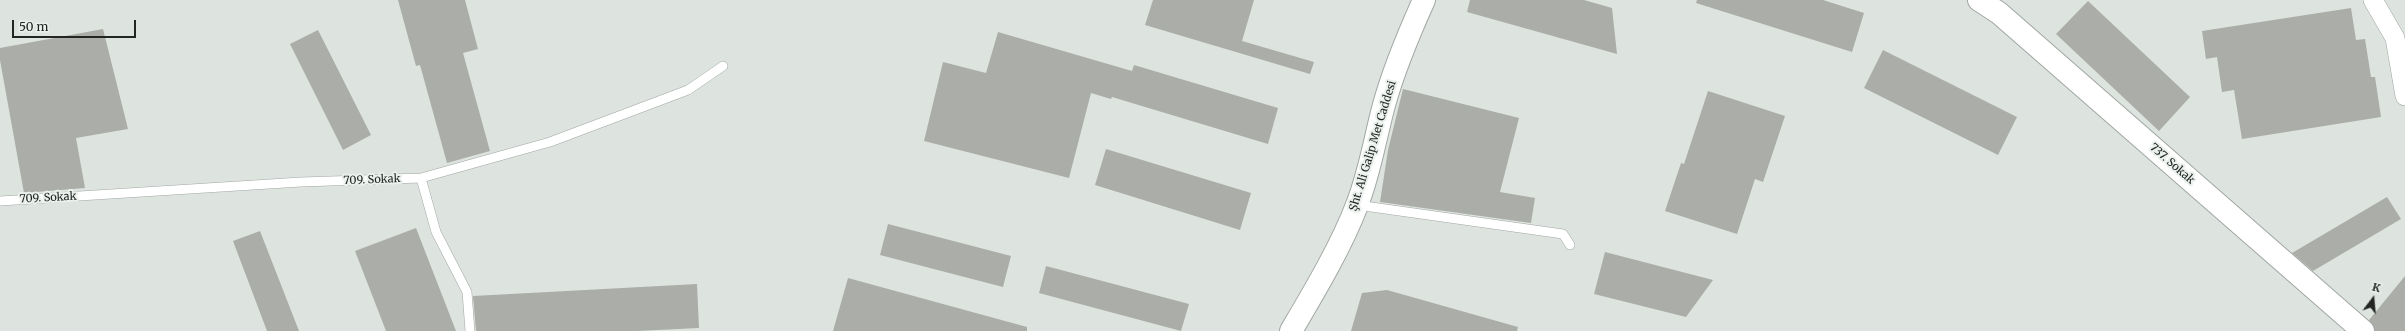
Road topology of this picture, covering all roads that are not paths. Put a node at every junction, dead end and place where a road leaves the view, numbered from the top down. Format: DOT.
graph roads {
  1 [pos="1424,0"];
  2 [pos="1980,0"];
  3 [pos="2374,0"];
  4 [pos="723,66"];
  5 [pos="2405,96"];
  6 [pos="421,178"];
  7 [pos="0,201"];
  8 [pos="1357,205"];
  9 [pos="1570,245"];
  10 [pos="470,331"];
  11 [pos="1291,331"];
  12 [pos="2363,331"];
  1 -- 8 [label="street, Şht. Ali Galip Met Caddesi"];
  2 -- 12 [label="street, 737. Sokak"];
  3 -- 5 [label="street"];
  4 -- 6 [label="lane, 709. Sokak"];
  6 -- 7 [label="lane, 709. Sokak"];
  6 -- 10 [label="lane"];
  8 -- 9 [label="lane"];
  8 -- 11 [label="street, Şht. Ali Galip Met Caddesi"];
}
